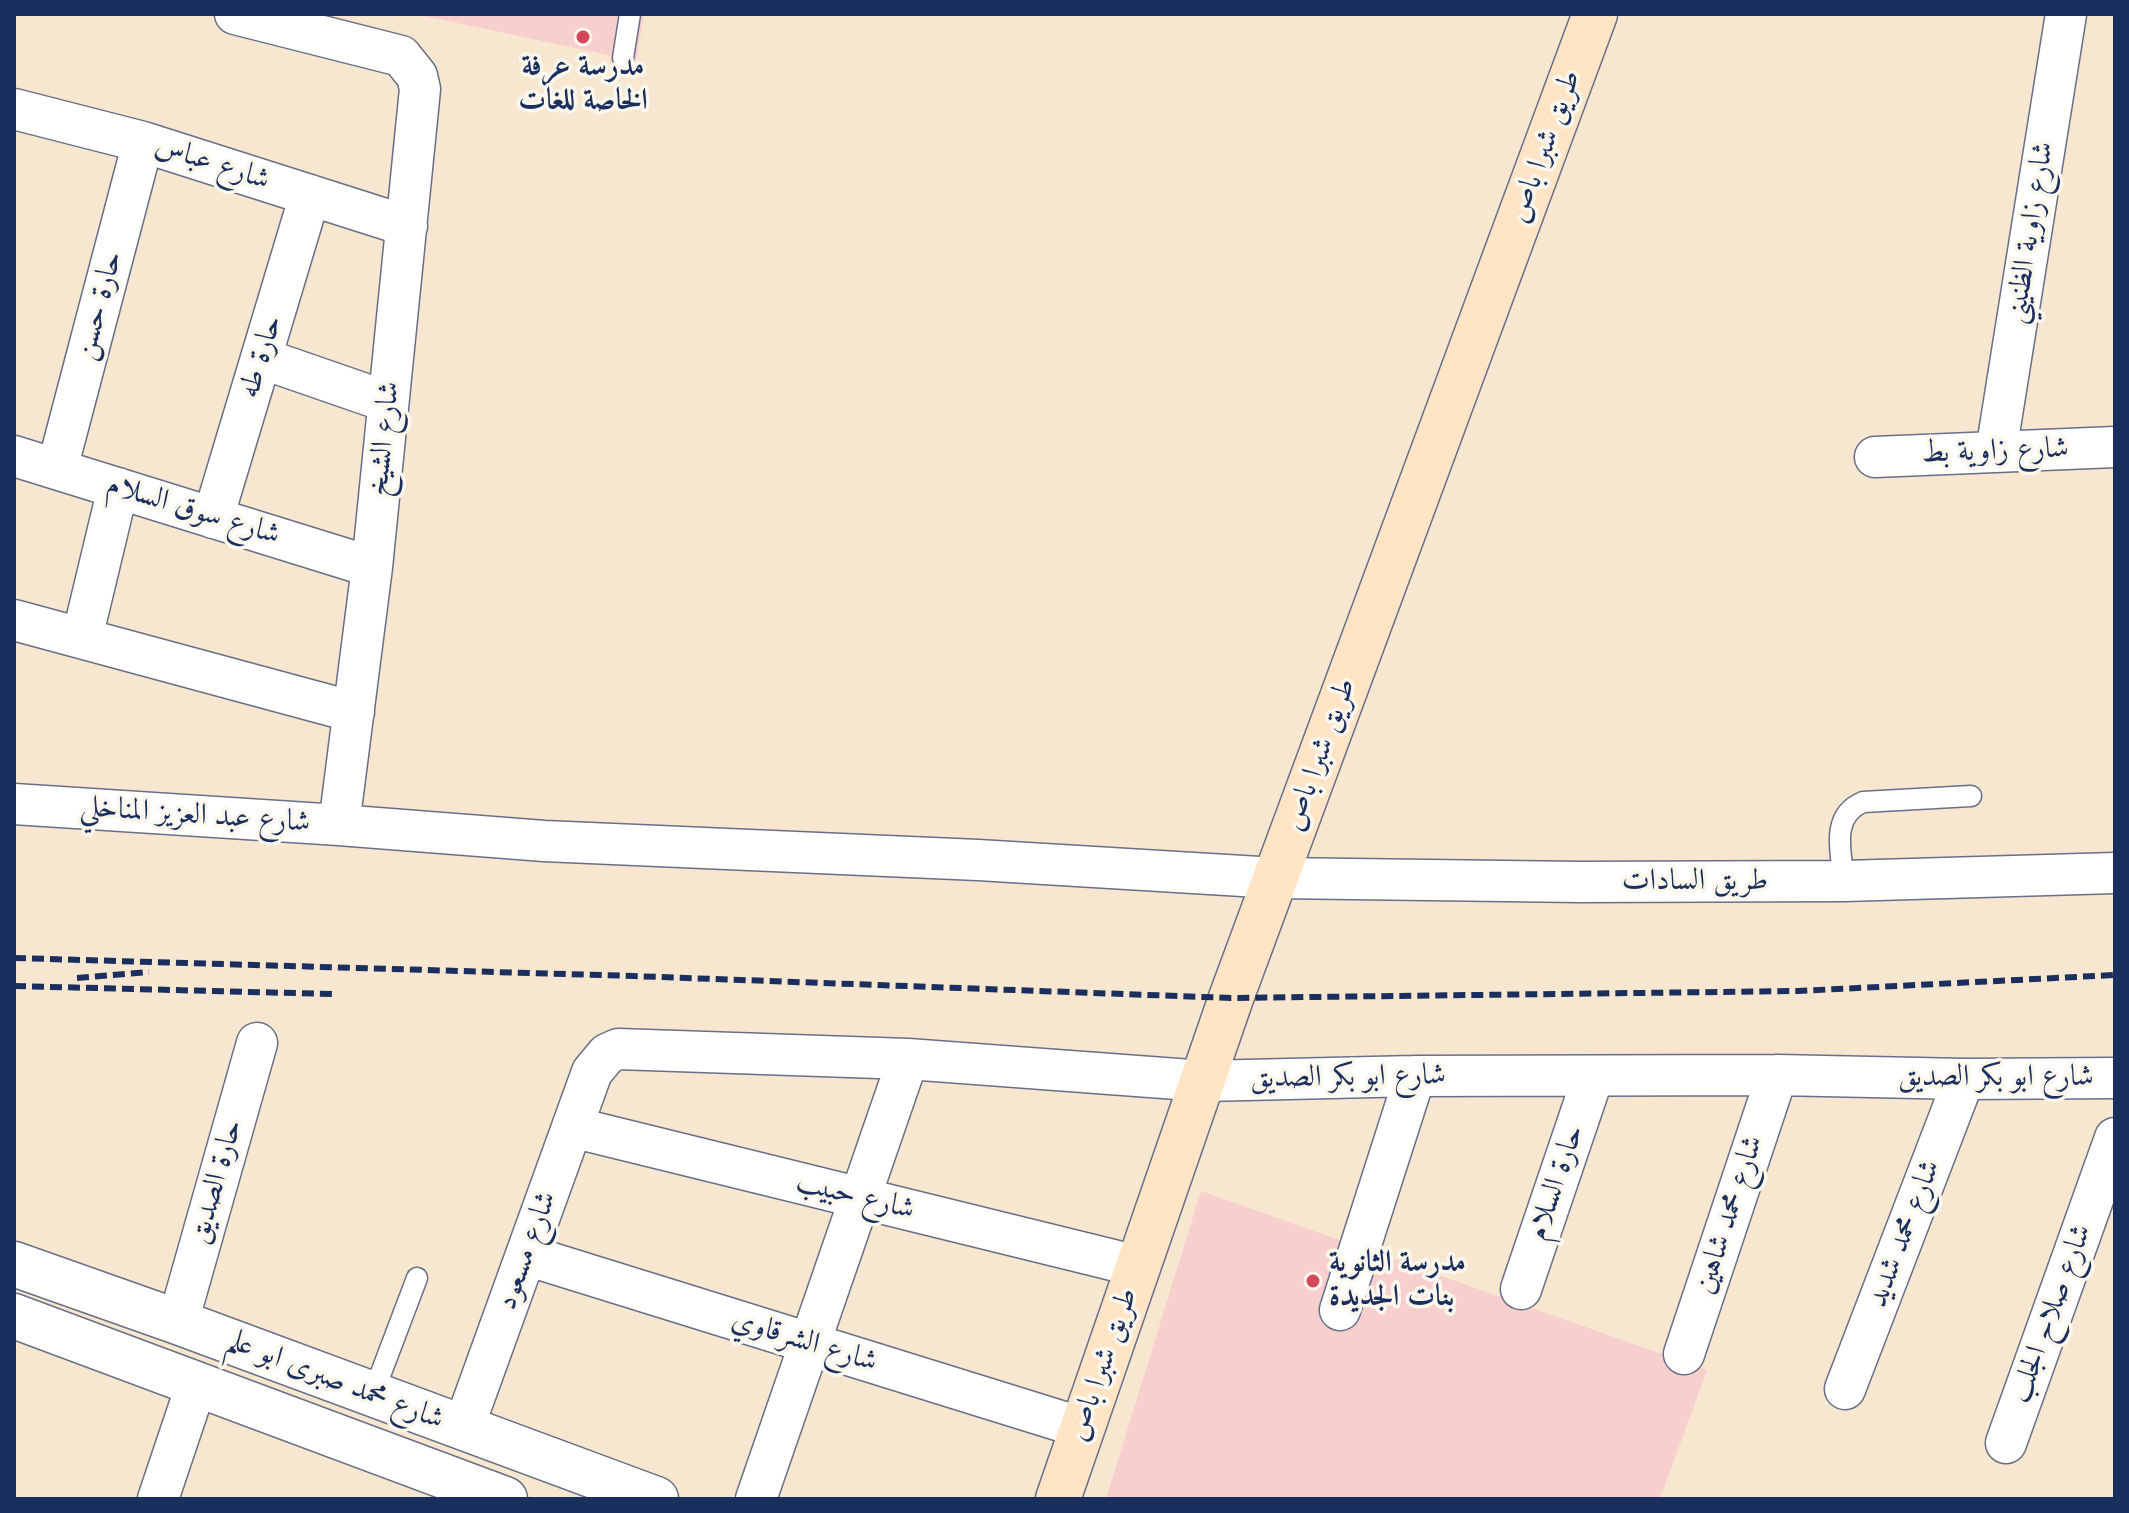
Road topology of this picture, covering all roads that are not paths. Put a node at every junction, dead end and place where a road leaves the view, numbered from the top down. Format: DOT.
graph roads {
  1 [pos="235,14"];
  2 [pos="630,14"];
  3 [pos="1595,14"];
  4 [pos="2066,14"];
  5 [pos="623,58"];
  6 [pos="14,109"];
  7 [pos="143,142"];
  8 [pos="310,195"];
  9 [pos="407,226"];
  10 [pos="261,358"];
  11 [pos="388,402"];
  12 [pos="2115,447"];
  13 [pos="1996,452"];
  14 [pos="14,456"];
  15 [pos="1875,457"];
  16 [pos="57,469"];
  17 [pos="118,488"];
  18 [pos="213,518"];
  19 [pos="372,567"];
  20 [pos="14,620"];
  21 [pos="82,638"];
  22 [pos="354,712"];
  23 [pos="1971,796"];
  24 [pos="14,804"];
  25 [pos="341,807"];
  26 [pos="2115,873"];
  27 [pos="1276,878"];
  28 [pos="1844,881"];
  29 [pos="257,1043"];
  30 [pos="908,1059"];
  31 [pos="592,1072"];
  32 [pos="1777,1075"];
  33 [pos="1415,1076"];
  34 [pos="1593,1077"];
  35 [pos="2115,1078"];
  36 [pos="1964,1079"];
  37 [pos="1204,1081"];
  38 [pos="572,1127"];
  39 [pos="2115,1138"];
  40 [pos="860,1198"];
  41 [pos="526,1255"];
  42 [pos="14,1264"];
  43 [pos="1137,1266"];
  44 [pos="417,1278"];
  45 [pos="1521,1289"];
  46 [pos="1340,1310"];
  47 [pos="14,1316"];
  48 [pos="178,1322"];
  49 [pos="810,1344"];
  50 [pos="1684,1354"];
  51 [pos="197,1383"];
  52 [pos="1845,1389"];
  53 [pos="373,1394"];
  54 [pos="1083,1428"];
  55 [pos="463,1429"];
  56 [pos="355,1443"];
  57 [pos="2006,1443"];
  58 [pos="461,1491"];
  59 [pos="158,1499"];
  60 [pos="505,1499"];
  61 [pos="656,1499"];
  62 [pos="756,1499"];
  63 [pos="1058,1499"];
  1 -- 9 [label="street, شارع الشيخ"];
  2 -- 5 [label="lane"];
  3 -- 27 [label="main road, طريق شبرا باص"];
  4 -- 13 [label="street, شارع زاوية الظنيني"];
  6 -- 7 [label="street, شارع عباس"];
  7 -- 8 [label="street, شارع عباس"];
  7 -- 16 [label="street, حارة حسن"];
  8 -- 9 [label="street, شارع عباس"];
  8 -- 10 [label="street, حارة طه"];
  9 -- 11 [label="street, شارع الشيخ"];
  10 -- 11 [label="street"];
  10 -- 18 [label="street, حارة طه"];
  11 -- 19 [label="street, شارع الشيخ"];
  12 -- 13 [label="street, شارع زاوية بط"];
  13 -- 15 [label="street, شارع زاوية بط"];
  14 -- 16 [label="street, شارع سوق السلام"];
  16 -- 17 [label="street, شارع سوق السلام"];
  17 -- 18 [label="street, شارع سوق السلام"];
  17 -- 21 [label="street"];
  18 -- 19 [label="street, شارع سوق السلام"];
  19 -- 22 [label="street, شارع الشيخ"];
  20 -- 21 [label="street"];
  21 -- 22 [label="street"];
  22 -- 25 [label="street, شارع الشيخ"];
  23 -- 28 [label="lane"];
  24 -- 25 [label="street, شارع عبد العزيز المناخلي"];
  25 -- 27 [label="street, شارع عبد العزيز المناخلي"];
  26 -- 28 [label="street, طريق السادات"];
  27 -- 28 [label="street, طريق السادات"];
  27 -- 37 [label="main road, طريق شبرا باص"];
  29 -- 48 [label="street, حارة الصديق"];
  30 -- 31 [label="street, شارع ابو بكر الصديق"];
  30 -- 37 [label="street, شارع ابو بكر الصديق"];
  30 -- 40 [label="street"];
  31 -- 38 [label="street, شارع مسعود"];
  32 -- 34 [label="street, شارع ابو بكر الصديق"];
  32 -- 36 [label="street, شارع ابو بكر الصديق"];
  32 -- 50 [label="street, شارع محمد شاهين"];
  33 -- 34 [label="street, شارع ابو بكر الصديق"];
  33 -- 37 [label="street, شارع ابو بكر الصديق"];
  33 -- 46 [label="street"];
  34 -- 45 [label="street, حارة السلام"];
  35 -- 36 [label="street, شارع ابو بكر الصديق"];
  36 -- 52 [label="street, شارع محمد شديد"];
  37 -- 43 [label="main road, طريق شبرا باص"];
  38 -- 40 [label="street, شارع حبيب"];
  38 -- 41 [label="street, شارع مسعود"];
  39 -- 57 [label="street, شارع صلاح الجلب"];
  40 -- 43 [label="street, شارع حبيب"];
  40 -- 49 [label="street"];
  41 -- 49 [label="street, شارع الشرقاوي"];
  41 -- 55 [label="street, شارع مسعود"];
  42 -- 48 [label="street, شارع محمد صبرى ابو علم"];
  43 -- 54 [label="main road, طريق شبرا باص"];
  44 -- 53 [label="lane"];
  47 -- 51 [label="street, شارع محمد صبرى ابو علم"];
  48 -- 53 [label="street, شارع محمد صبرى ابو علم"];
  49 -- 54 [label="street, شارع الشرقاوي"];
  49 -- 62 [label="street"];
  51 -- 56 [label="street, شارع محمد صبرى ابو علم"];
  51 -- 59 [label="street"];
  53 -- 55 [label="street, شارع محمد صبرى ابو علم"];
  53 -- 56 [label="street"];
  54 -- 63 [label="main road, طريق شبرا باص"];
  55 -- 61 [label="street, شارع محمد صبرى ابو علم"];
  56 -- 58 [label="street, شارع محمد صبرى ابو علم"];
  58 -- 60 [label="street, شارع محمد صبرى ابو علم"];
}
